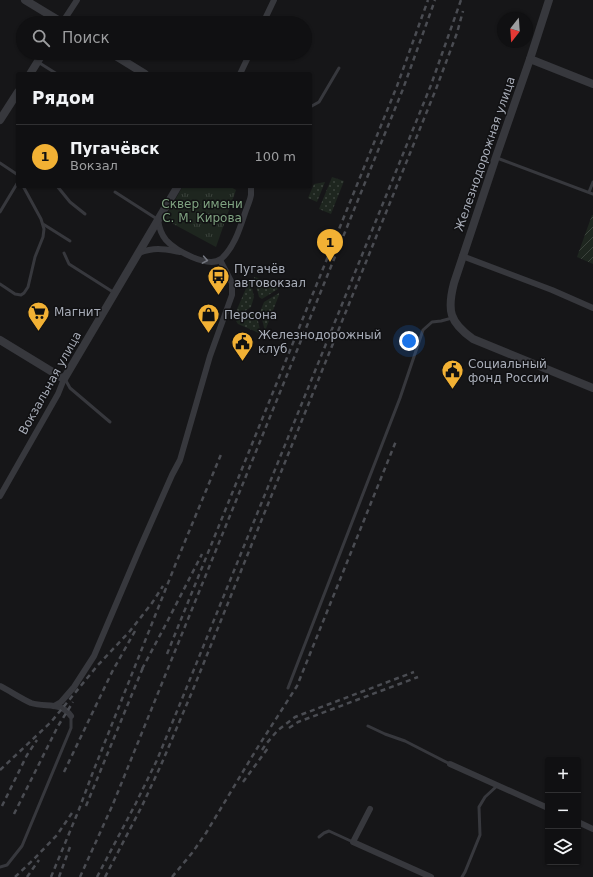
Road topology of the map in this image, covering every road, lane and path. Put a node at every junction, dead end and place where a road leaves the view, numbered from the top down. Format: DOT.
graph roads {
  1 [pos="25,0"];
  2 [pos="77,0"];
  3 [pos="274,0"];
  4 [pos="549,0"];
  5 [pos="51,16"];
  6 [pos="67,16"];
  7 [pos="266,16"];
  8 [pos="530,59"];
  9 [pos="122,60"];
  10 [pos="247,60"];
  11 [pos="37,62"];
  12 [pos="339,68"];
  13 [pos="31,72"];
  14 [pos="54,72"];
  15 [pos="142,72"];
  16 [pos="241,72"];
  17 [pos="593,84"];
  18 [pos="16,95"];
  19 [pos="312,107"];
  20 [pos="0,120"];
  21 [pos="496,157"];
  22 [pos="0,163"];
  23 [pos="16,174"];
  24 [pos="593,182"];
  25 [pos="16,185"];
  26 [pos="24,188"];
  27 [pos="59,188"];
  28 [pos="177,188"];
  29 [pos="251,188"];
  30 [pos="115,192"];
  31 [pos="589,192"];
  32 [pos="593,194"];
  33 [pos="0,212"];
  34 [pos="85,214"];
  35 [pos="158,220"];
  36 [pos="42,224"];
  37 [pos="70,241"];
  38 [pos="180,252"];
  39 [pos="64,253"];
  40 [pos="139,253"];
  41 [pos="462,256"];
  42 [pos="220,260"];
  43 [pos="0,284"];
  44 [pos="115,293"];
  45 [pos="593,308"];
  46 [pos="452,318"];
  47 [pos="0,340"];
  48 [pos="64,379"];
  49 [pos="593,388"];
  50 [pos="110,422"];
  51 [pos="0,496"];
  52 [pos="0,686"];
  53 [pos="288,688"];
  54 [pos="54,706"];
  55 [pos="71,716"];
  56 [pos="368,726"];
  57 [pos="450,764"];
  58 [pos="498,785"];
  59 [pos="545,807"];
  60 [pos="370,809"];
  61 [pos="581,823"];
  62 [pos="593,829"];
  63 [pos="320,837"];
  64 [pos="353,842"];
  65 [pos="0,867"];
  66 [pos="431,877"];
  67 [pos="462,877"];
  1 -- 5 [label="street"];
  2 -- 6 [label="street"];
  3 -- 7 [label="street"];
  4 -- 8 [label="street, Железнодорожная улица"];
  8 -- 17 [label="street"];
  8 -- 21 [label="street, Железнодорожная улица"];
  9 -- 15 [label="street"];
  10 -- 16 [label="street"];
  11 -- 13 [label="street"];
  11 -- 14 [label="lane"];
  12 -- 19 [label="lane"];
  18 -- 20 [label="street"];
  21 -- 31 [label="lane"];
  21 -- 41 [label="street, Железнодорожная улица"];
  22 -- 23 [label="lane"];
  24 -- 31 [label="lane"];
  25 -- 33 [label="lane"];
  26 -- 36 [label="lane"];
  27 -- 34 [label="lane"];
  28 -- 35 [label="street"];
  29 -- 42 [label="street"];
  30 -- 35 [label="lane"];
  31 -- 32 [label="lane"];
  35 -- 38 [label="street"];
  35 -- 40 [label="street"];
  36 -- 37 [label="lane"];
  36 -- 43 [label="lane"];
  38 -- 40 [label="street"];
  38 -- 42 [label="street, one-way"];
  39 -- 44 [label="lane"];
  40 -- 44 [label="street, Вокзальная улица"];
  41 -- 45 [label="street"];
  41 -- 46 [label="street, Железнодорожная улица"];
  42 -- 54 [label="street"];
  44 -- 48 [label="street, Вокзальная улица"];
  46 -- 49 [label="street"];
  46 -- 53 [label="lane"];
  47 -- 48 [label="street"];
  48 -- 50 [label="lane"];
  48 -- 51 [label="street, Вокзальная улица"];
  52 -- 54 [label="street"];
  54 -- 55 [label="street"];
  55 -- 65 [label="lane"];
  56 -- 57 [label="lane"];
  57 -- 58 [label="street"];
  58 -- 59 [label="street"];
  58 -- 67 [label="lane"];
  60 -- 64 [label="street"];
  61 -- 62 [label="street"];
  63 -- 64 [label="lane"];
  64 -- 66 [label="street"];
}
